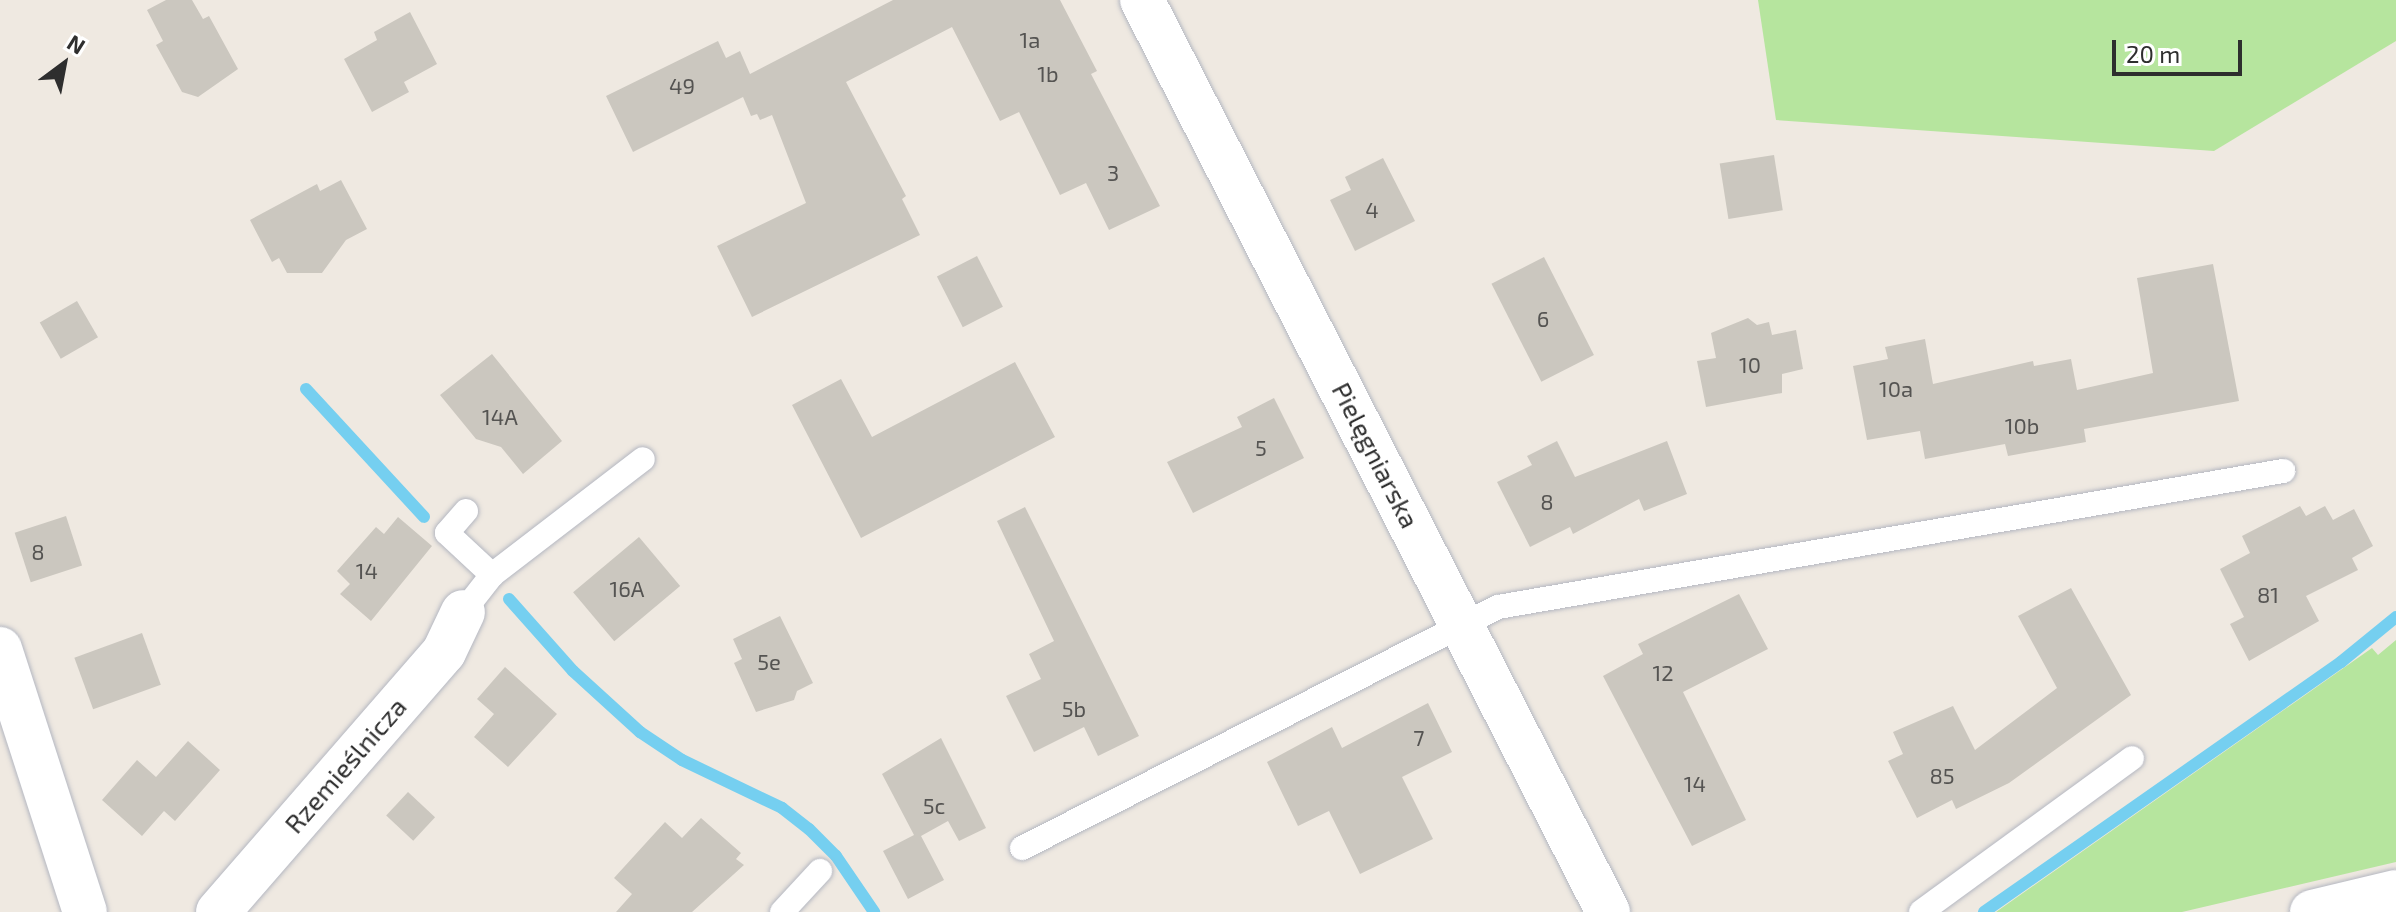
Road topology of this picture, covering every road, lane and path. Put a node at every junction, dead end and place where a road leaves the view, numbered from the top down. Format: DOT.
graph roads {
  1 [pos="1142,0"];
  2 [pos="643,459"];
  3 [pos="2283,471"];
  4 [pos="466,511"];
  5 [pos="492,575"];
  6 [pos="463,612"];
  7 [pos="1463,623"];
  8 [pos="0,649"];
  9 [pos="2132,758"];
  10 [pos="1022,848"];
  11 [pos="820,871"];
  12 [pos="2396,892"];
  13 [pos="85,912"];
  14 [pos="218,912"];
  15 [pos="782,912"];
  16 [pos="1608,912"];
  17 [pos="1921,912"];
  18 [pos="2312,912"];
  1 -- 7 [label="street, Pielęgniarska"];
  2 -- 5 [label="lane"];
  3 -- 7 [label="lane"];
  4 -- 5 [label="lane"];
  5 -- 6 [label="lane"];
  6 -- 14 [label="street, Rzemieślnicza"];
  7 -- 10 [label="lane"];
  7 -- 16 [label="street, Pielęgniarska"];
  8 -- 13 [label="street"];
  9 -- 17 [label="lane"];
  11 -- 15 [label="lane"];
  12 -- 18 [label="street"];
}
